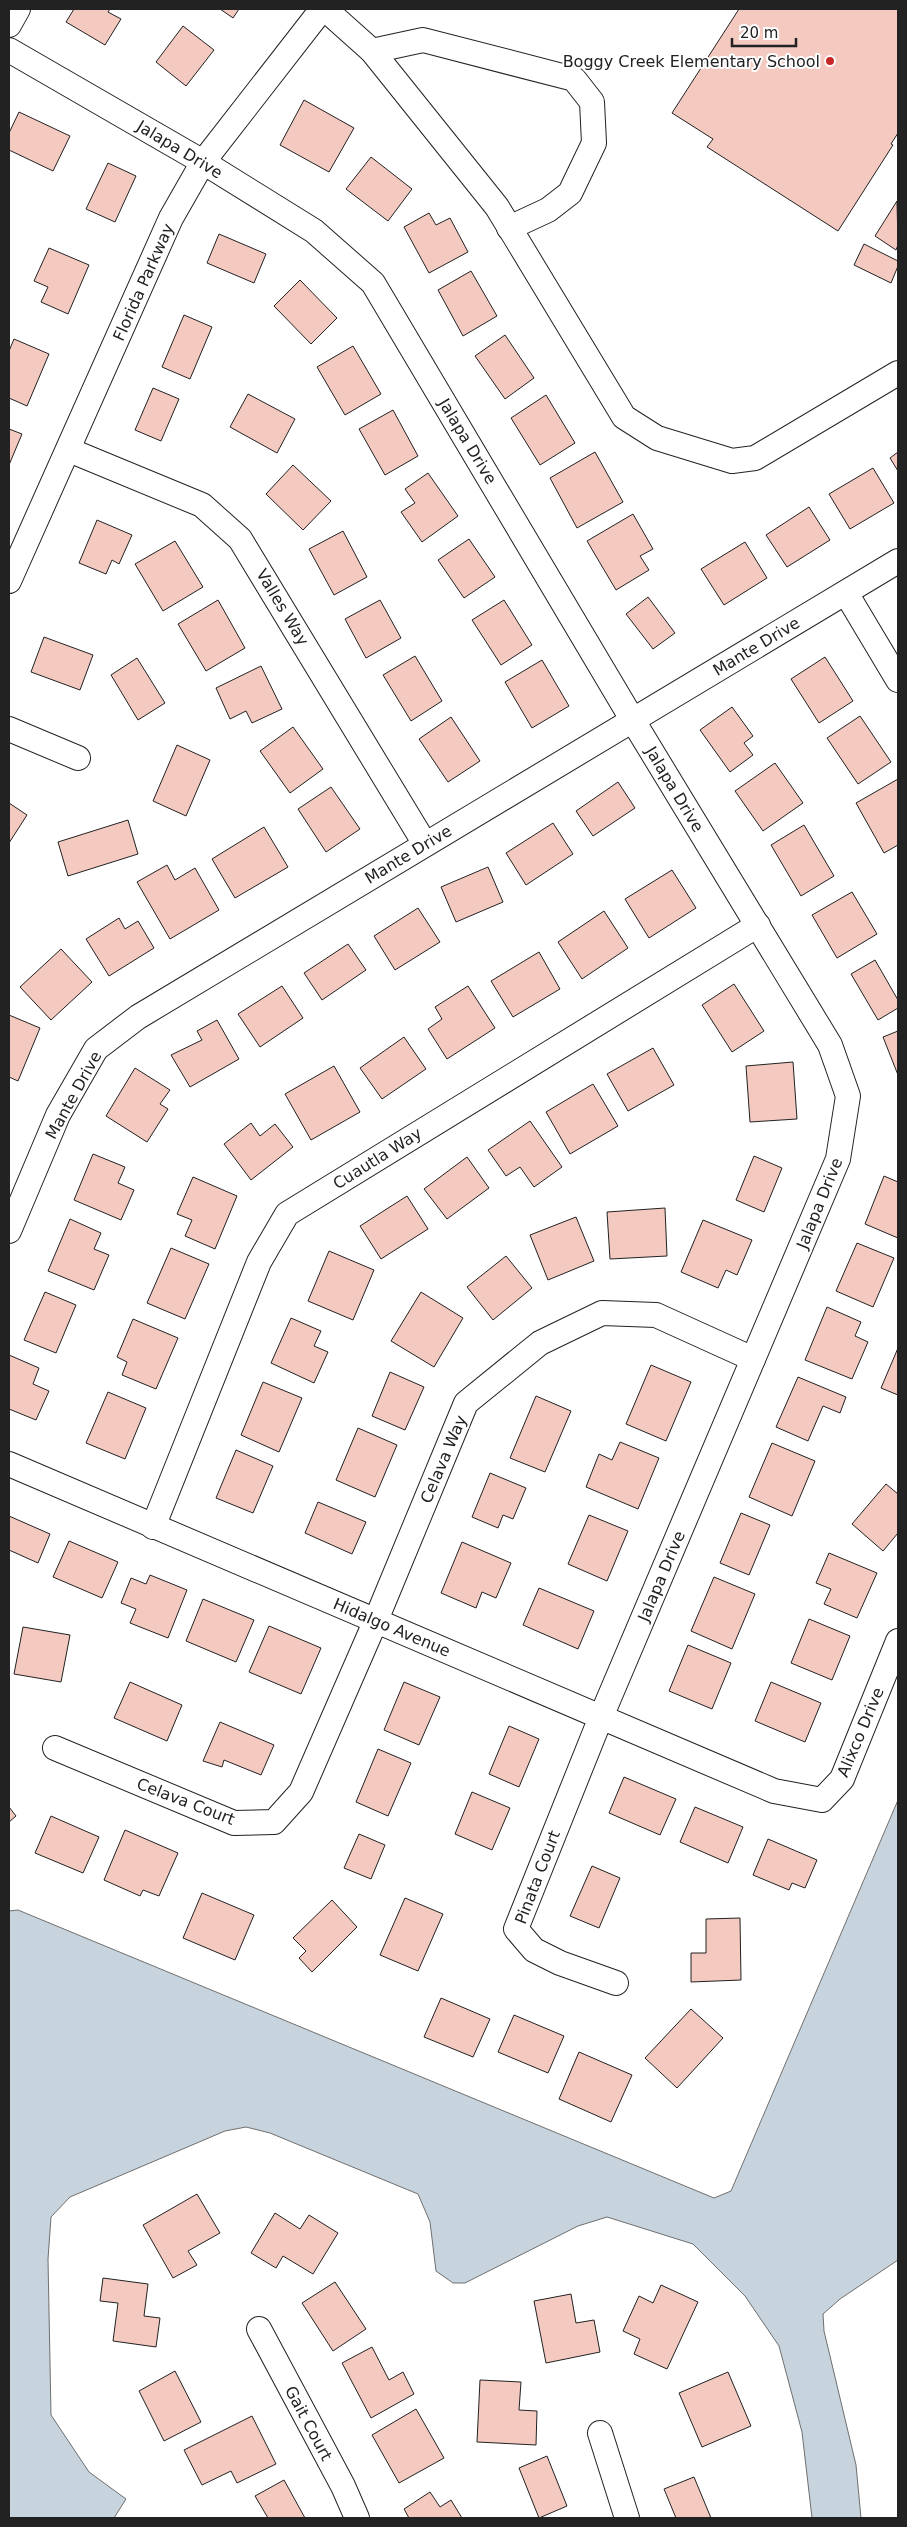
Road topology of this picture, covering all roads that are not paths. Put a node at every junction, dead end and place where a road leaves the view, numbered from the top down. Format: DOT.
graph roads {
  1 [pos="18,9"];
  2 [pos="323,9"];
  3 [pos="9,25"];
  4 [pos="9,50"];
  5 [pos="372,51"];
  6 [pos="203,162"];
  7 [pos="509,228"];
  8 [pos="898,373"];
  9 [pos="69,450"];
  10 [pos="898,561"];
  11 [pos="9,581"];
  12 [pos="846,593"];
  13 [pos="898,680"];
  14 [pos="632,719"];
  15 [pos="9,729"];
  16 [pos="78,758"];
  17 [pos="425,844"];
  18 [pos="758,924"];
  19 [pos="9,1231"];
  20 [pos="752,1359"];
  21 [pos="9,1464"];
  22 [pos="153,1527"];
  23 [pos="376,1620"];
  24 [pos="898,1641"];
  25 [pos="601,1717"];
  26 [pos="56,1748"];
  27 [pos="774,1791"];
  28 [pos="616,1983"];
  29 [pos="259,2329"];
  30 [pos="600,2434"];
  31 [pos="357,2518"];
  32 [pos="627,2518"];
  1 -- 3 [label="street"];
  2 -- 5 [label="street"];
  2 -- 6 [label="street, Florida Parkway"];
  4 -- 6 [label="street, Jalapa Drive"];
  5 -- 7 [label="street"];
  5 -- 7 [label="street"];
  6 -- 9 [label="street, Florida Parkway"];
  6 -- 14 [label="street, Jalapa Drive"];
  7 -- 8 [label="street"];
  9 -- 11 [label="street, Florida Parkway"];
  9 -- 17 [label="street, Valles Way"];
  10 -- 12 [label="street, Mante Drive"];
  12 -- 13 [label="street"];
  12 -- 14 [label="street, Mante Drive"];
  14 -- 17 [label="street, Mante Drive"];
  14 -- 18 [label="street, Jalapa Drive"];
  15 -- 16 [label="street"];
  17 -- 19 [label="street, Mante Drive"];
  18 -- 20 [label="street, Jalapa Drive"];
  18 -- 22 [label="street, Cuautla Way"];
  20 -- 23 [label="street, Celava Way"];
  20 -- 25 [label="street, Jalapa Drive"];
  21 -- 22 [label="street, Hidalgo Avenue"];
  22 -- 23 [label="street, Hidalgo Avenue"];
  23 -- 25 [label="street, Hidalgo Avenue"];
  23 -- 26 [label="street, Celava Court"];
  24 -- 27 [label="street, Alixco Drive"];
  25 -- 27 [label="street, Hidalgo Avenue"];
  25 -- 28 [label="street, Pinata Court"];
  29 -- 31 [label="street, Gait Court"];
  30 -- 32 [label="street"];
}
